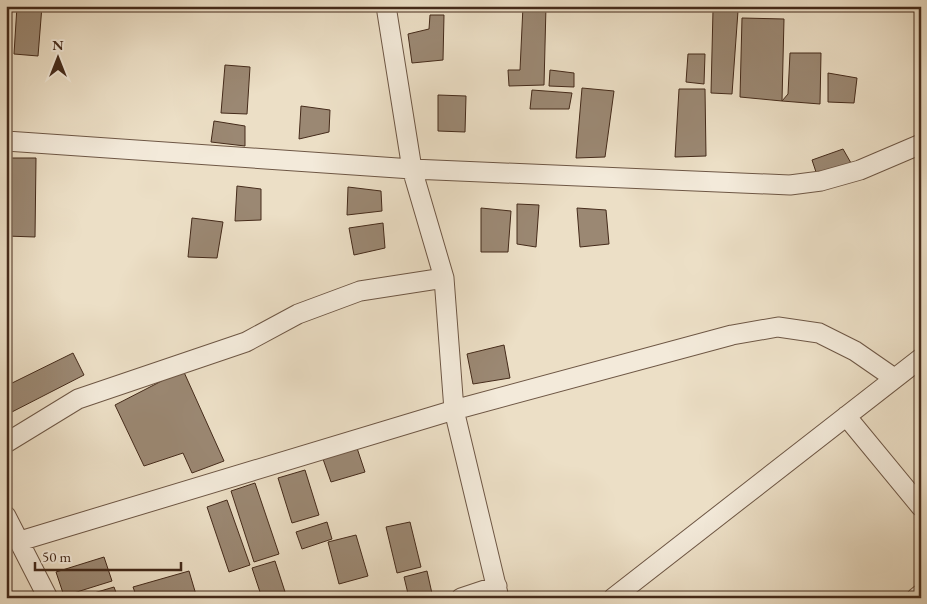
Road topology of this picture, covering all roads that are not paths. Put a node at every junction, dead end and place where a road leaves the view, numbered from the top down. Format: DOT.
graph roads {
  1 [pos="386,6"];
  2 [pos="6,141"];
  3 [pos="921,144"];
  4 [pos="412,169"];
  5 [pos="444,278"];
  6 [pos="921,358"];
  7 [pos="894,378"];
  8 [pos="454,410"];
  9 [pos="846,416"];
  10 [pos="6,443"];
  11 [pos="921,507"];
  12 [pos="6,516"];
  13 [pos="20,541"];
  14 [pos="498,592"];
  15 [pos="921,594"];
  16 [pos="48,598"];
  17 [pos="461,598"];
  18 [pos="613,598"];
  19 [pos="916,598"];
  1 -- 4 [label="street"];
  2 -- 4 [label="street"];
  3 -- 4 [label="street"];
  4 -- 5 [label="street"];
  5 -- 8 [label="street"];
  5 -- 10 [label="street"];
  6 -- 7 [label="street"];
  7 -- 8 [label="street"];
  7 -- 9 [label="street"];
  8 -- 13 [label="street"];
  8 -- 14 [label="street"];
  9 -- 11 [label="street"];
  9 -- 18 [label="street"];
  12 -- 13 [label="street"];
  13 -- 16 [label="street"];
  14 -- 17 [label="street"];
  15 -- 19 [label="street"];
}
